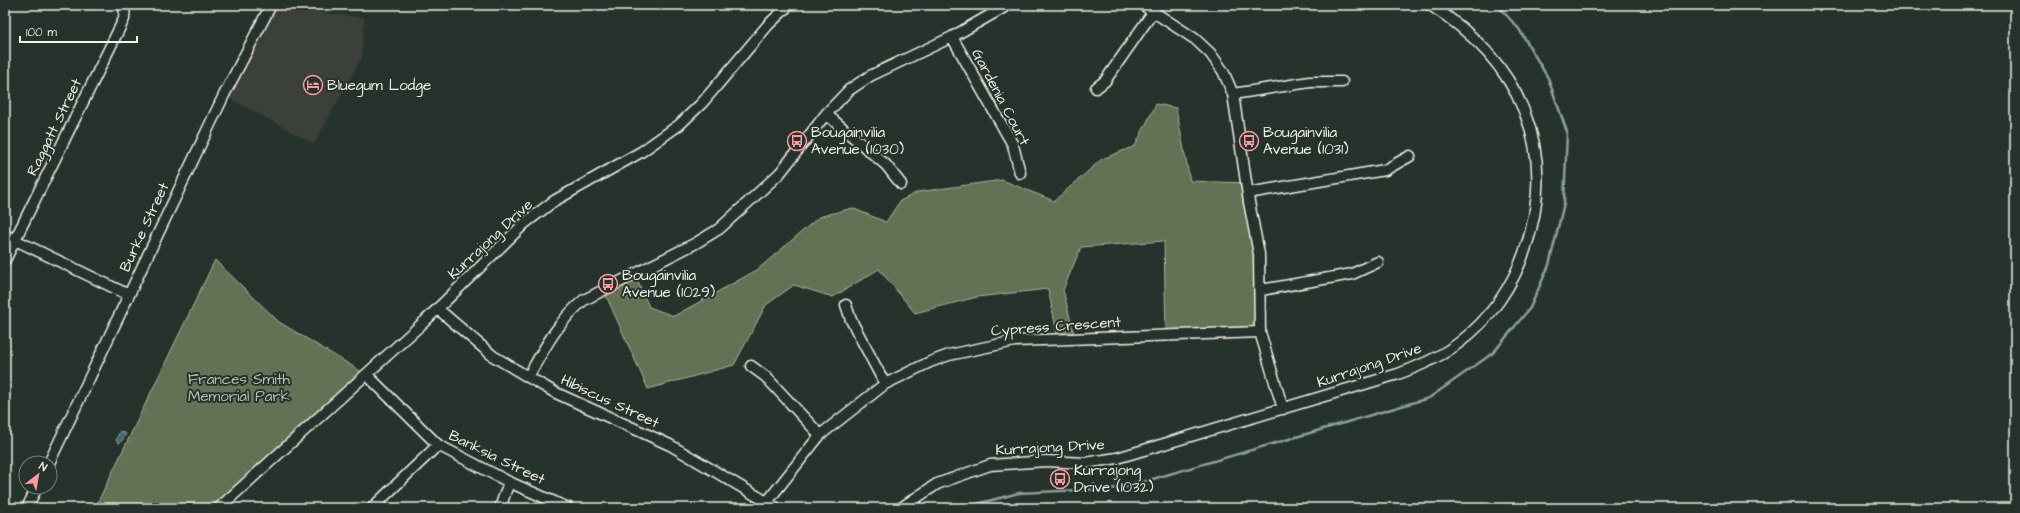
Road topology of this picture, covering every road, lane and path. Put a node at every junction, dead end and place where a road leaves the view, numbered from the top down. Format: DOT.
graph roads {
  1 [pos="125,5"];
  2 [pos="270,5"];
  3 [pos="788,5"];
  4 [pos="1143,5"];
  5 [pos="1430,5"];
  6 [pos="1005,6"];
  7 [pos="1154,12"];
  8 [pos="952,38"];
  9 [pos="1342,82"];
  10 [pos="1096,88"];
  11 [pos="1233,94"];
  12 [pos="826,114"];
  13 [pos="1410,156"];
  14 [pos="1020,173"];
  15 [pos="901,184"];
  16 [pos="1248,193"];
  17 [pos="5,235"];
  18 [pos="15,240"];
  19 [pos="5,260"];
  20 [pos="1378,262"];
  21 [pos="1261,290"];
  22 [pos="129,295"];
  23 [pos="846,305"];
  24 [pos="438,309"];
  25 [pos="1260,332"];
  26 [pos="751,366"];
  27 [pos="367,375"];
  28 [pos="528,377"];
  29 [pos="885,384"];
  30 [pos="1283,408"];
  31 [pos="820,435"];
  32 [pos="438,445"];
  33 [pos="53,455"];
  34 [pos="509,482"];
  35 [pos="33,495"];
  36 [pos="767,502"];
  37 [pos="27,508"];
  38 [pos="219,508"];
  39 [pos="372,508"];
  40 [pos="500,508"];
  41 [pos="568,508"];
  42 [pos="777,508"];
  43 [pos="901,508"];
  1 -- 18 [label="street, Raggatt Street"];
  2 -- 22 [label="street, Burke Street"];
  3 -- 24 [label="street, Kurrajong Drive"];
  4 -- 7 [label="street"];
  5 -- 30 [label="street, Kurrajong Drive"];
  6 -- 8 [label="street"];
  7 -- 10 [label="street"];
  7 -- 11 [label="street"];
  8 -- 12 [label="street"];
  8 -- 14 [label="street, Gardenia Court"];
  9 -- 11 [label="street"];
  11 -- 16 [label="street"];
  12 -- 15 [label="street"];
  12 -- 28 [label="street"];
  13 -- 16 [label="street"];
  16 -- 21 [label="street"];
  17 -- 18 [label="street"];
  18 -- 19 [label="street, Raggatt Street"];
  18 -- 22 [label="street"];
  20 -- 21 [label="street"];
  21 -- 25 [label="street"];
  22 -- 33 [label="street, Burke Street"];
  23 -- 29 [label="street"];
  24 -- 27 [label="street, Kurrajong Drive"];
  24 -- 28 [label="street, Hibiscus Street"];
  25 -- 29 [label="street, Cypress Crescent"];
  25 -- 30 [label="street"];
  26 -- 31 [label="street"];
  27 -- 32 [label="street, Banksia Street"];
  27 -- 38 [label="street, Kurrajong Drive"];
  28 -- 36 [label="street, Hibiscus Street"];
  29 -- 31 [label="street, Cypress Crescent"];
  30 -- 43 [label="street, Kurrajong Drive"];
  31 -- 36 [label="street, Cypress Crescent"];
  32 -- 34 [label="street, Banksia Street"];
  32 -- 39 [label="street"];
  34 -- 40 [label="street"];
  34 -- 41 [label="street, Banksia Street"];
  35 -- 37 [label="street"];
  36 -- 42 [label="street, Hibiscus Street"];
}
